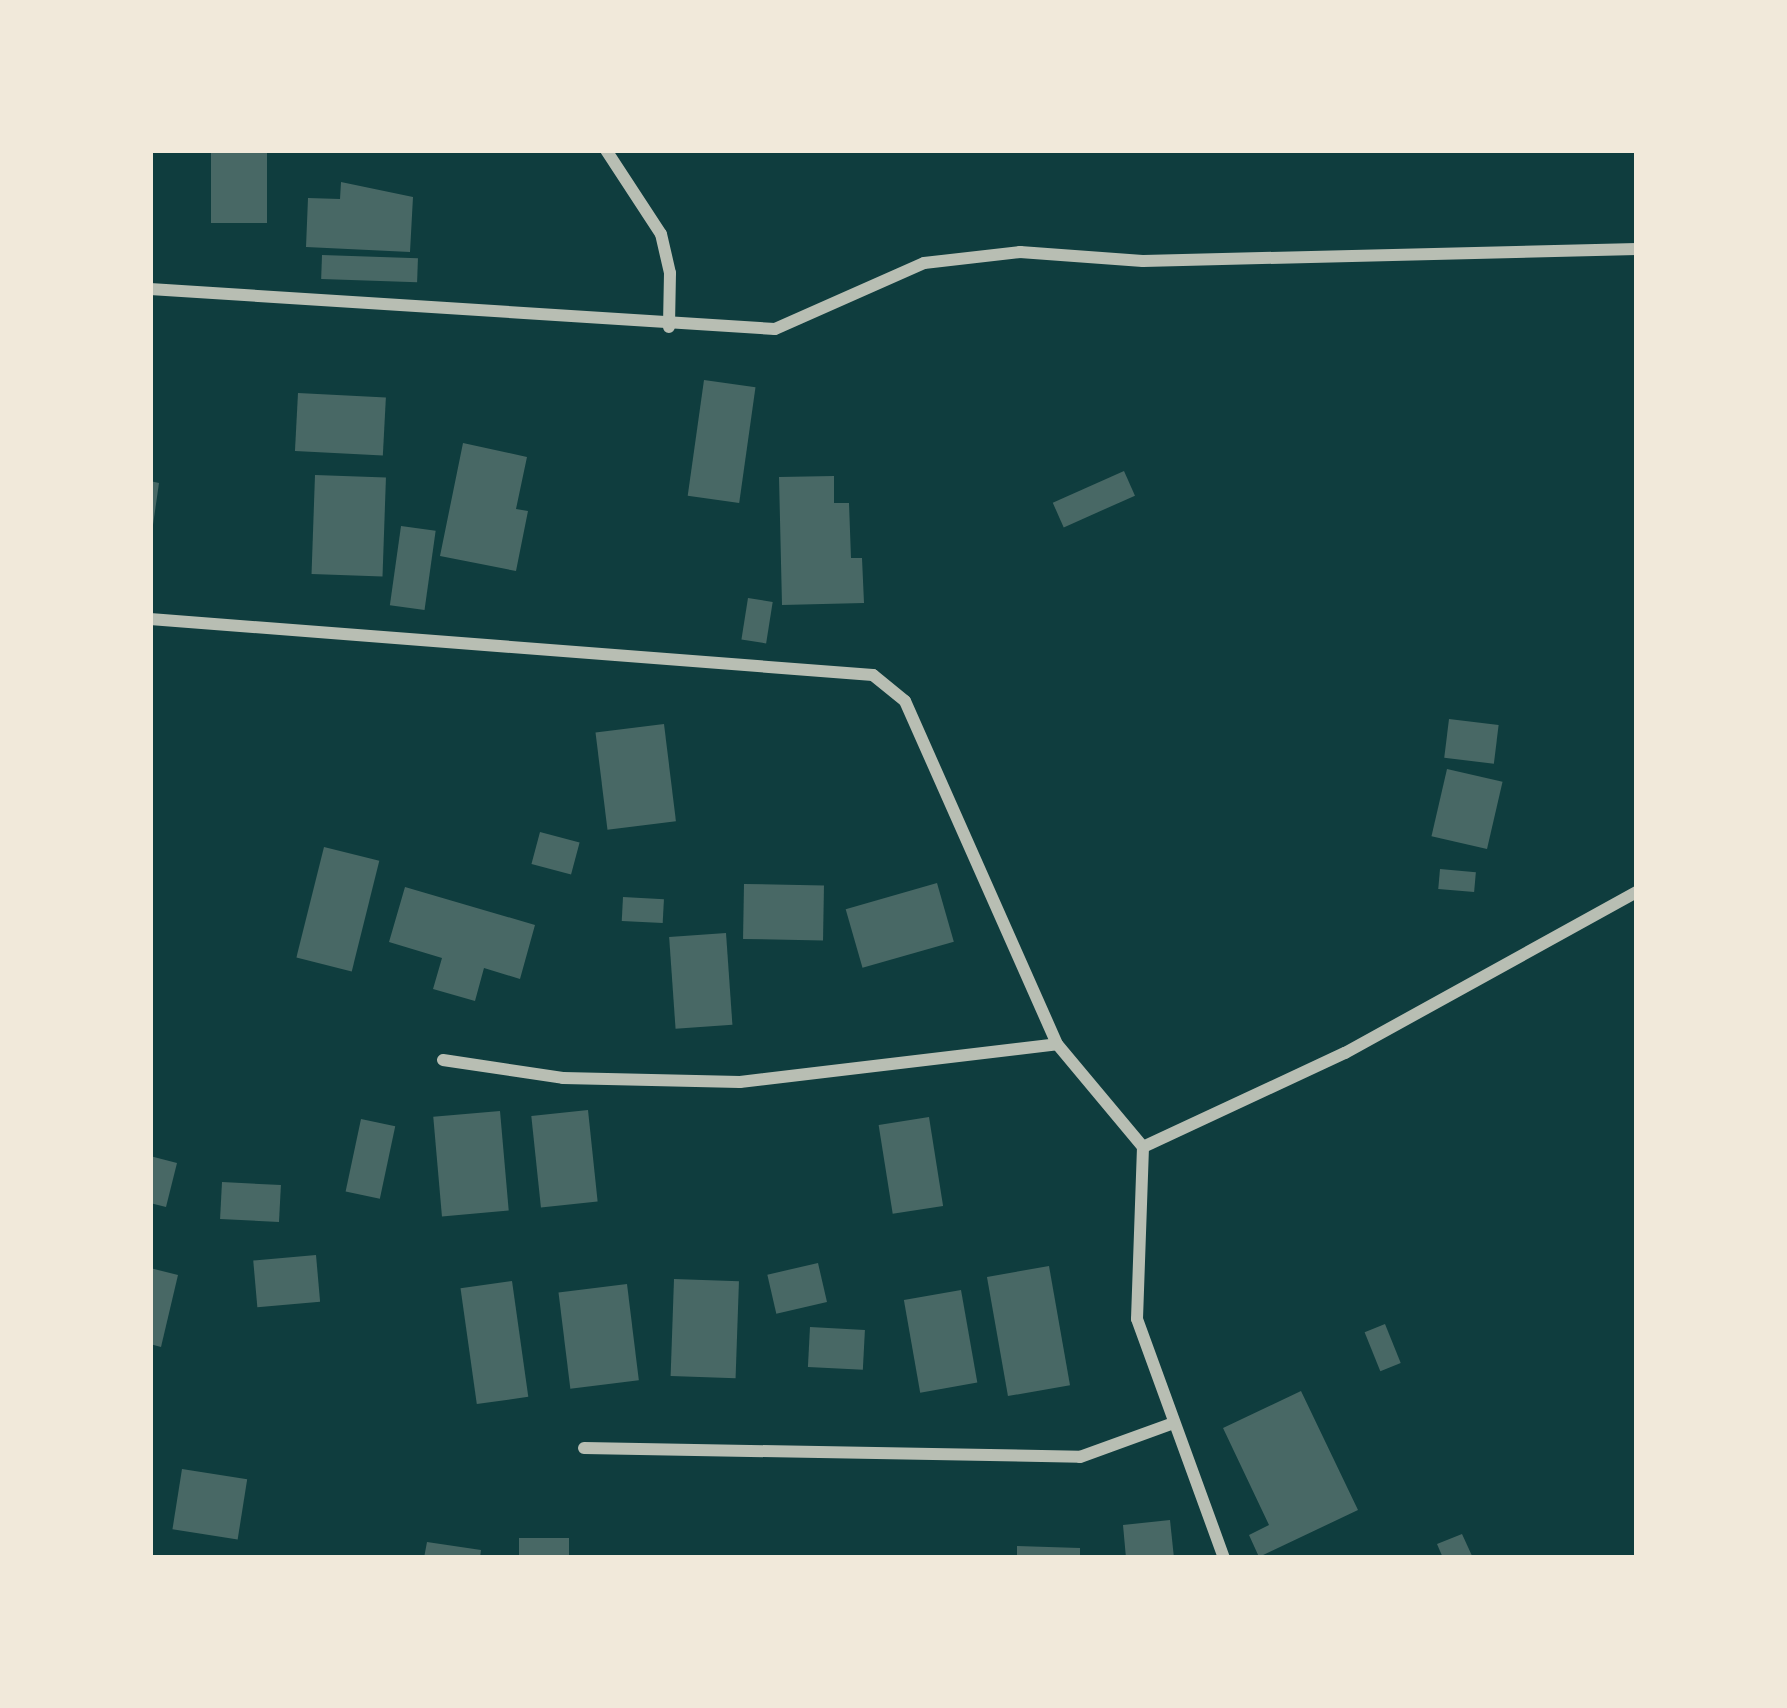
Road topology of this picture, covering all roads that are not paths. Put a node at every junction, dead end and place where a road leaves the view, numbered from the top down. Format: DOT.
graph roads {
  1 [pos="606,150"];
  2 [pos="1637,249"];
  3 [pos="150,289"];
  4 [pos="669,327"];
  5 [pos="150,619"];
  6 [pos="1637,892"];
  7 [pos="1057,1044"];
  8 [pos="443,1060"];
  9 [pos="1143,1147"];
  10 [pos="1174,1424"];
  11 [pos="584,1448"];
  12 [pos="1224,1558"];
  1 -- 4 [label="street"];
  2 -- 4 [label="street"];
  3 -- 4 [label="street"];
  5 -- 7 [label="street"];
  6 -- 9 [label="street"];
  7 -- 8 [label="street"];
  7 -- 9 [label="street"];
  9 -- 10 [label="street"];
  10 -- 11 [label="street"];
  10 -- 12 [label="street"];
}
